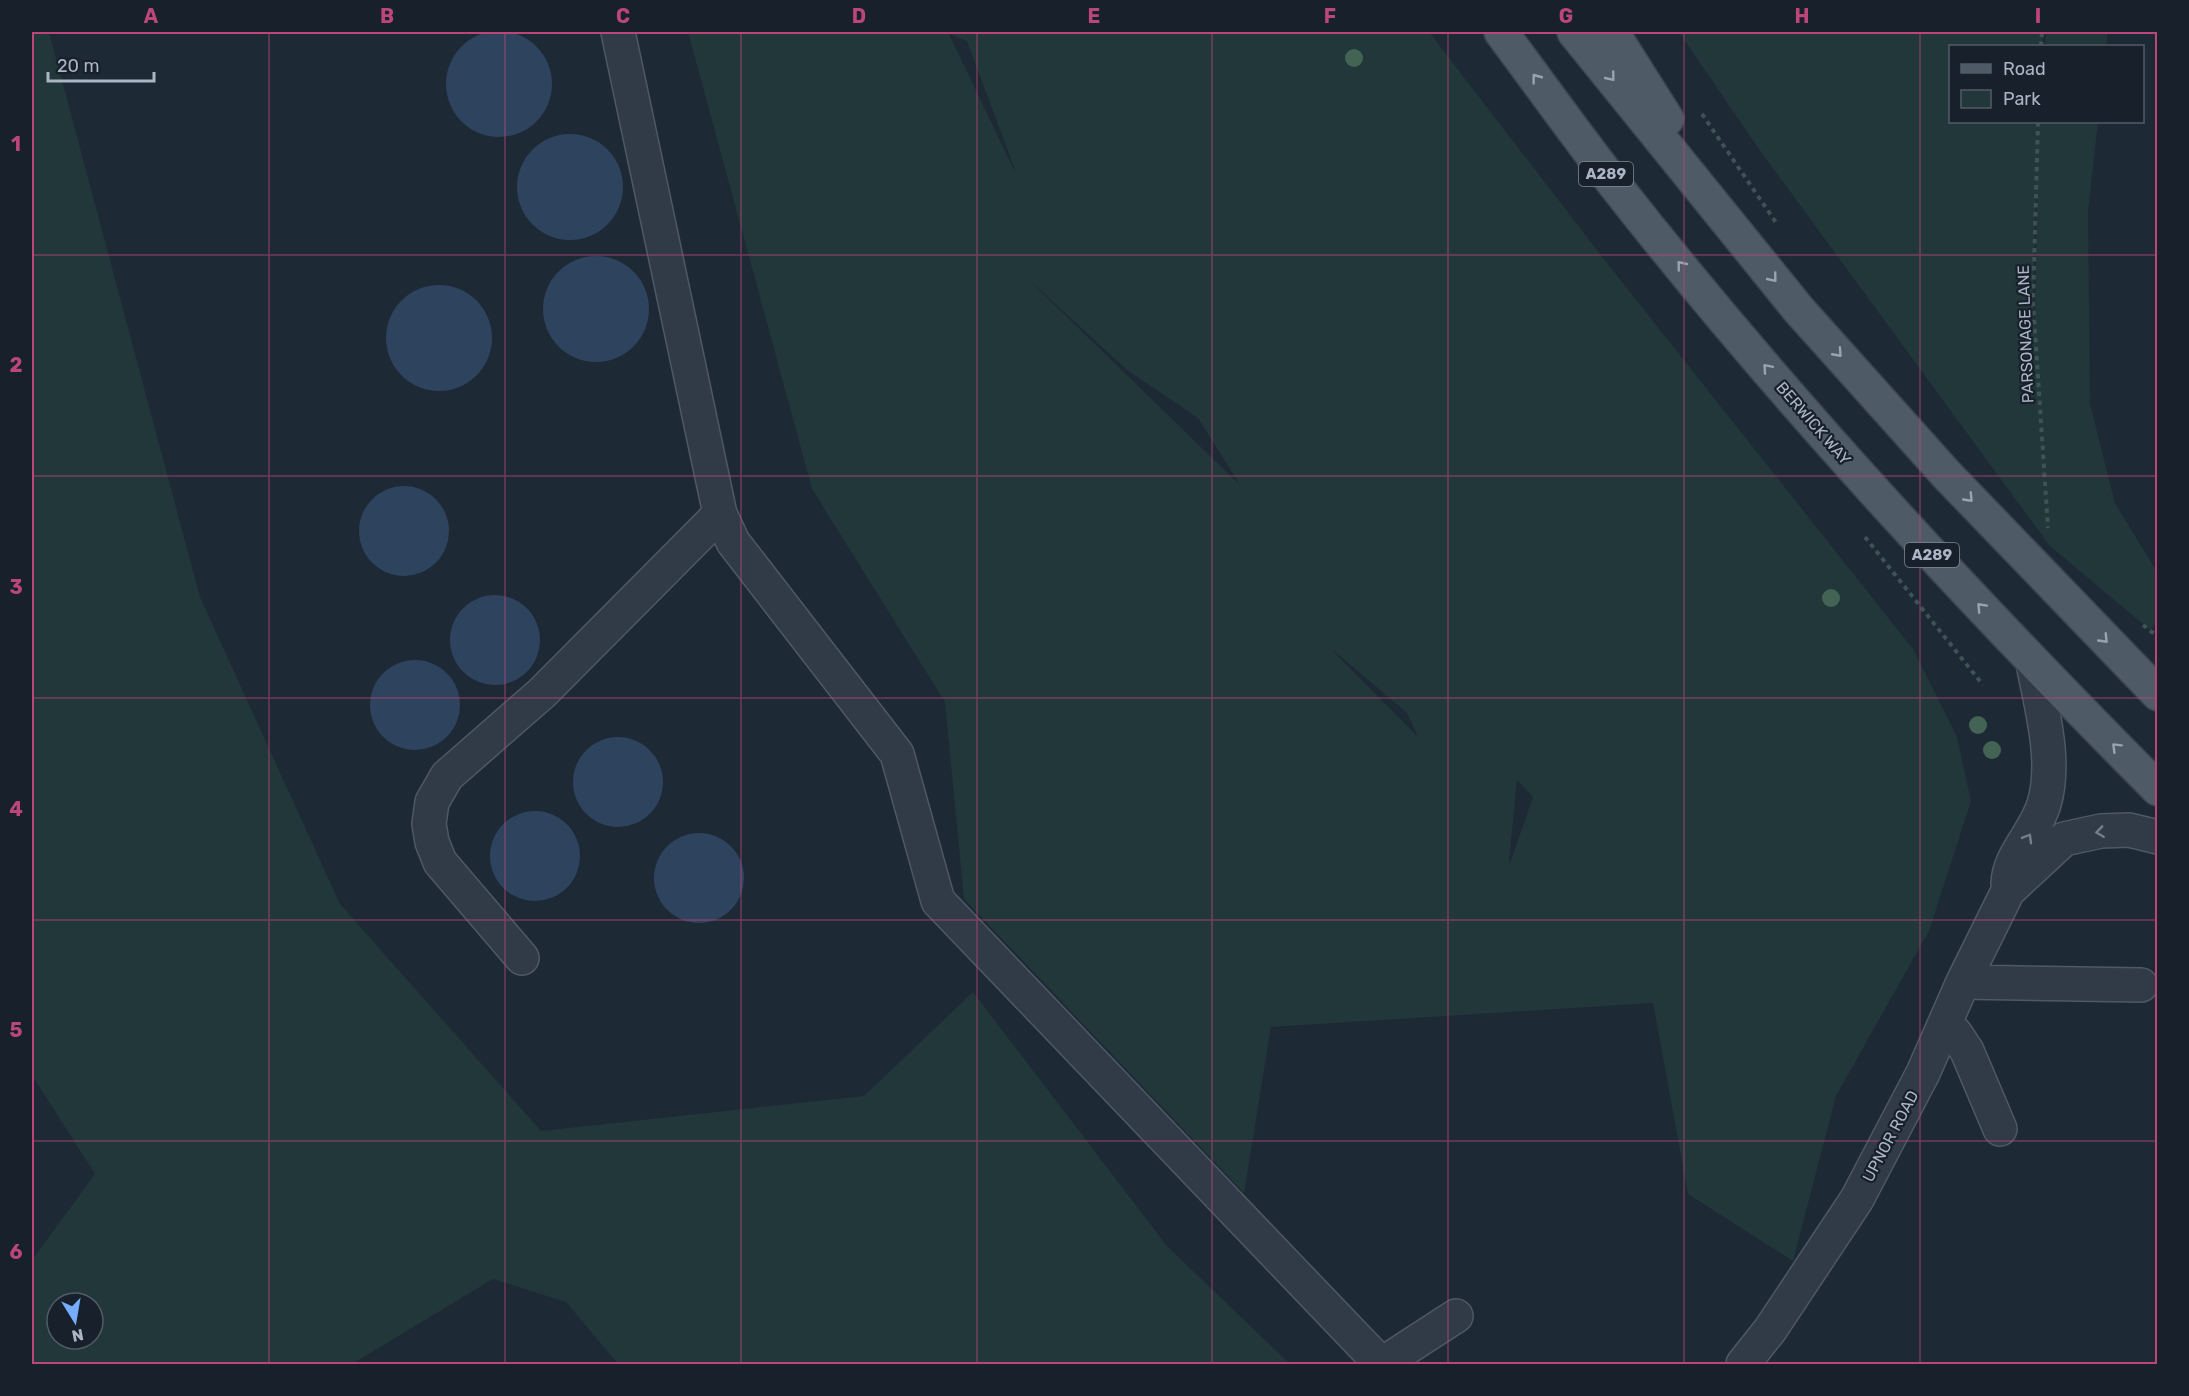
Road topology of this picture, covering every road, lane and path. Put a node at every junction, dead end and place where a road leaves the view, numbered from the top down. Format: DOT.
graph roads {
  1 [pos="618,32"];
  2 [pos="1501,32"];
  3 [pos="1574,32"];
  4 [pos="1612,32"];
  5 [pos="1699,110"];
  6 [pos="2038,123"];
  7 [pos="1779,226"];
  8 [pos="1751,251"];
  9 [pos="720,514"];
  10 [pos="2049,534"];
  11 [pos="2033,663"];
  12 [pos="2155,690"];
  13 [pos="2157,789"];
  14 [pos="2157,837"];
  15 [pos="2008,891"];
  16 [pos="522,958"];
  17 [pos="1963,982"];
  18 [pos="2141,985"];
  19 [pos="1942,1030"];
  20 [pos="2000,1129"];
  21 [pos="1456,1316"];
  22 [pos="1382,1365"];
  23 [pos="1743,1365"];
  1 -- 9 [label="street"];
  11 -- 2 [label="main road, BERWICK WAY / A289, one-way"];
  3 -- 8 [label="main road, one-way"];
  4 -- 8 [label="main road"];
  5 -- 7 [label="path"];
  6 -- 10 [label="path, PARSONAGE LANE"];
  8 -- 12 [label="main road, one-way"];
  9 -- 16 [label="street"];
  9 -- 22 [label="street"];
  13 -- 11 [label="main road, BERWICK WAY / A289, one-way"];
  15 -- 11 [label="street, one-way"];
  14 -- 15 [label="street, one-way"];
  15 -- 17 [label="street, UPNOR ROAD"];
  17 -- 18 [label="street"];
  17 -- 19 [label="street, UPNOR ROAD"];
  19 -- 20 [label="street"];
  19 -- 23 [label="street, UPNOR ROAD"];
  21 -- 22 [label="street"];
}
